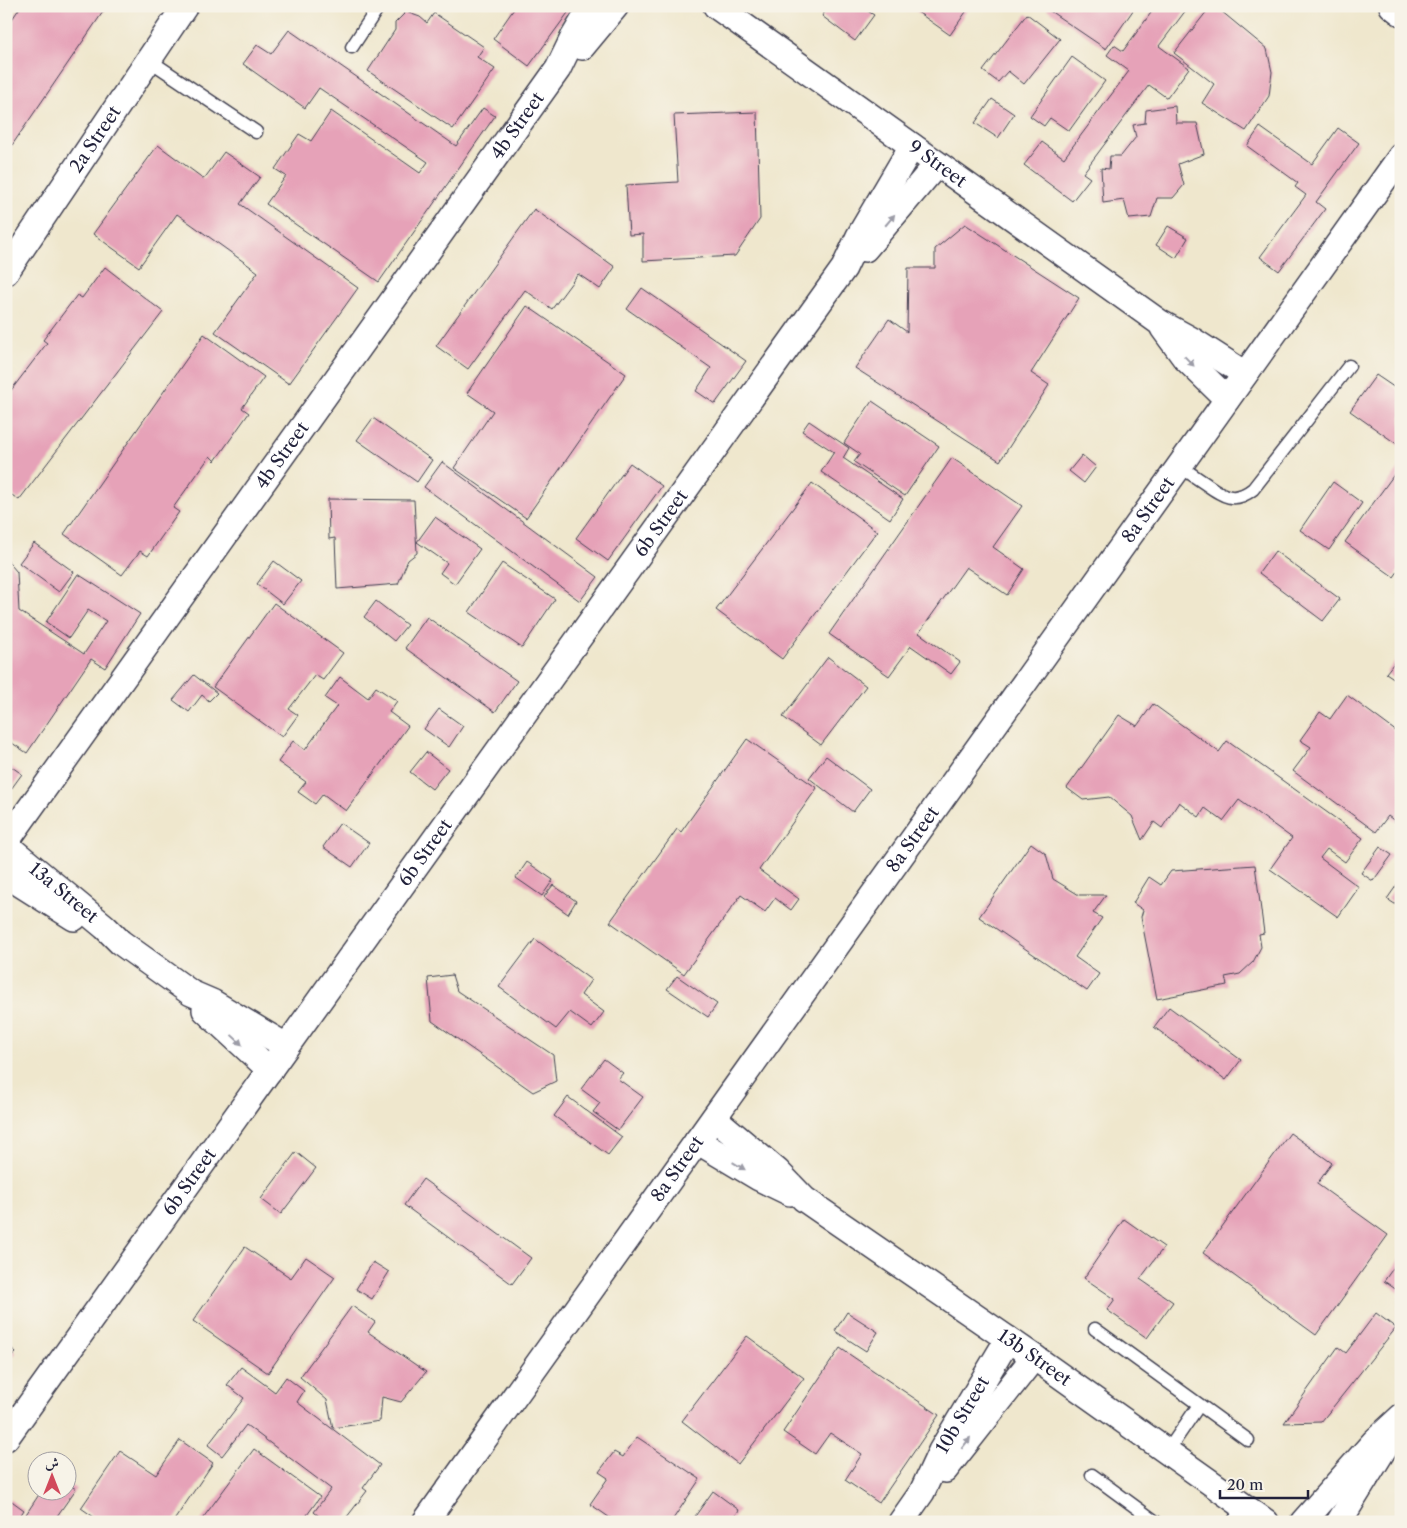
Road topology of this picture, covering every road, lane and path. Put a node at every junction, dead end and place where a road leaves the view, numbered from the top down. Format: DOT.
graph roads {
  1 [pos="185,6"];
  2 [pos="379,6"];
  3 [pos="592,6"];
  4 [pos="616,6"];
  5 [pos="716,6"];
  6 [pos="1392,6"];
  7 [pos="1401,13"];
  8 [pos="352,47"];
  9 [pos="149,60"];
  10 [pos="558,69"];
  11 [pos="256,132"];
  12 [pos="912,146"];
  13 [pos="1401,156"];
  14 [pos="937,164"];
  15 [pos="844,268"];
  16 [pos="6,272"];
  17 [pos="1159,322"];
  18 [pos="1348,366"];
  19 [pos="1245,374"];
  20 [pos="1227,399"];
  21 [pos="1180,466"];
  22 [pos="6,844"];
  23 [pos="6,874"];
  24 [pos="120,942"];
  25 [pos="191,992"];
  26 [pos="286,1046"];
  27 [pos="270,1070"];
  28 [pos="714,1118"];
  29 [pos="697,1141"];
  30 [pos="802,1197"];
  31 [pos="1095,1329"];
  32 [pos="1008,1339"];
  33 [pos="1034,1357"];
  34 [pos="1200,1404"];
  35 [pos="1400,1418"];
  36 [pos="6,1438"];
  37 [pos="1248,1440"];
  38 [pos="1167,1452"];
  39 [pos="1092,1475"];
  40 [pos="922,1492"];
  41 [pos="1239,1514"];
  42 [pos="425,1522"];
  43 [pos="900,1522"];
  44 [pos="1156,1522"];
  45 [pos="1266,1522"];
  46 [pos="1303,1522"];
  47 [pos="1339,1522"];
  1 -- 9 [label="street, 2a Street"];
  2 -- 8 [label="lane"];
  3 -- 10 [label="street, 4b Street"];
  4 -- 10 [label="street, 4b Street"];
  5 -- 12 [label="street, 9 Street"];
  6 -- 7 [label="street"];
  9 -- 11 [label="lane"];
  9 -- 16 [label="street, 2a Street"];
  10 -- 22 [label="street, 4b Street"];
  12 -- 14 [label="street, 9 Street"];
  12 -- 15 [label="street, 6b Street"];
  13 -- 19 [label="street, 8a Street"];
  15 -- 14 [label="street, 6b Street, one-way"];
  14 -- 17 [label="street, 9 Street"];
  15 -- 26 [label="street, 6b Street"];
  17 -- 19 [label="street, 9 Street"];
  17 -- 20 [label="street, 9 Street, one-way"];
  18 -- 21 [label="lane"];
  19 -- 20 [label="street, 8a Street"];
  20 -- 21 [label="street, 8a Street"];
  21 -- 28 [label="street, 8a Street"];
  22 -- 24 [label="street, 13a Street"];
  23 -- 24 [label="street, 13a Street"];
  24 -- 25 [label="street, 13a Street"];
  25 -- 26 [label="street, 13a Street"];
  25 -- 27 [label="street, 13a Street, one-way"];
  26 -- 27 [label="street, 6b Street"];
  27 -- 36 [label="street, 6b Street"];
  28 -- 29 [label="street, 8a Street"];
  28 -- 30 [label="street, 13b Street"];
  29 -- 30 [label="street, 13b Street, one-way"];
  29 -- 42 [label="street, 8a Street"];
  30 -- 32 [label="street, 13b Street"];
  31 -- 34 [label="lane"];
  32 -- 33 [label="street, 13b Street"];
  32 -- 40 [label="street, 10b Street"];
  33 -- 38 [label="street, 13b Street"];
  40 -- 33 [label="street, 10b Street, one-way"];
  34 -- 37 [label="lane"];
  34 -- 38 [label="lane"];
  35 -- 46 [label="street"];
  35 -- 47 [label="street"];
  38 -- 41 [label="street, 13b Street"];
  39 -- 44 [label="lane"];
  40 -- 43 [label="street, 10b Street"];
  41 -- 45 [label="street, 13b Street"];
}
